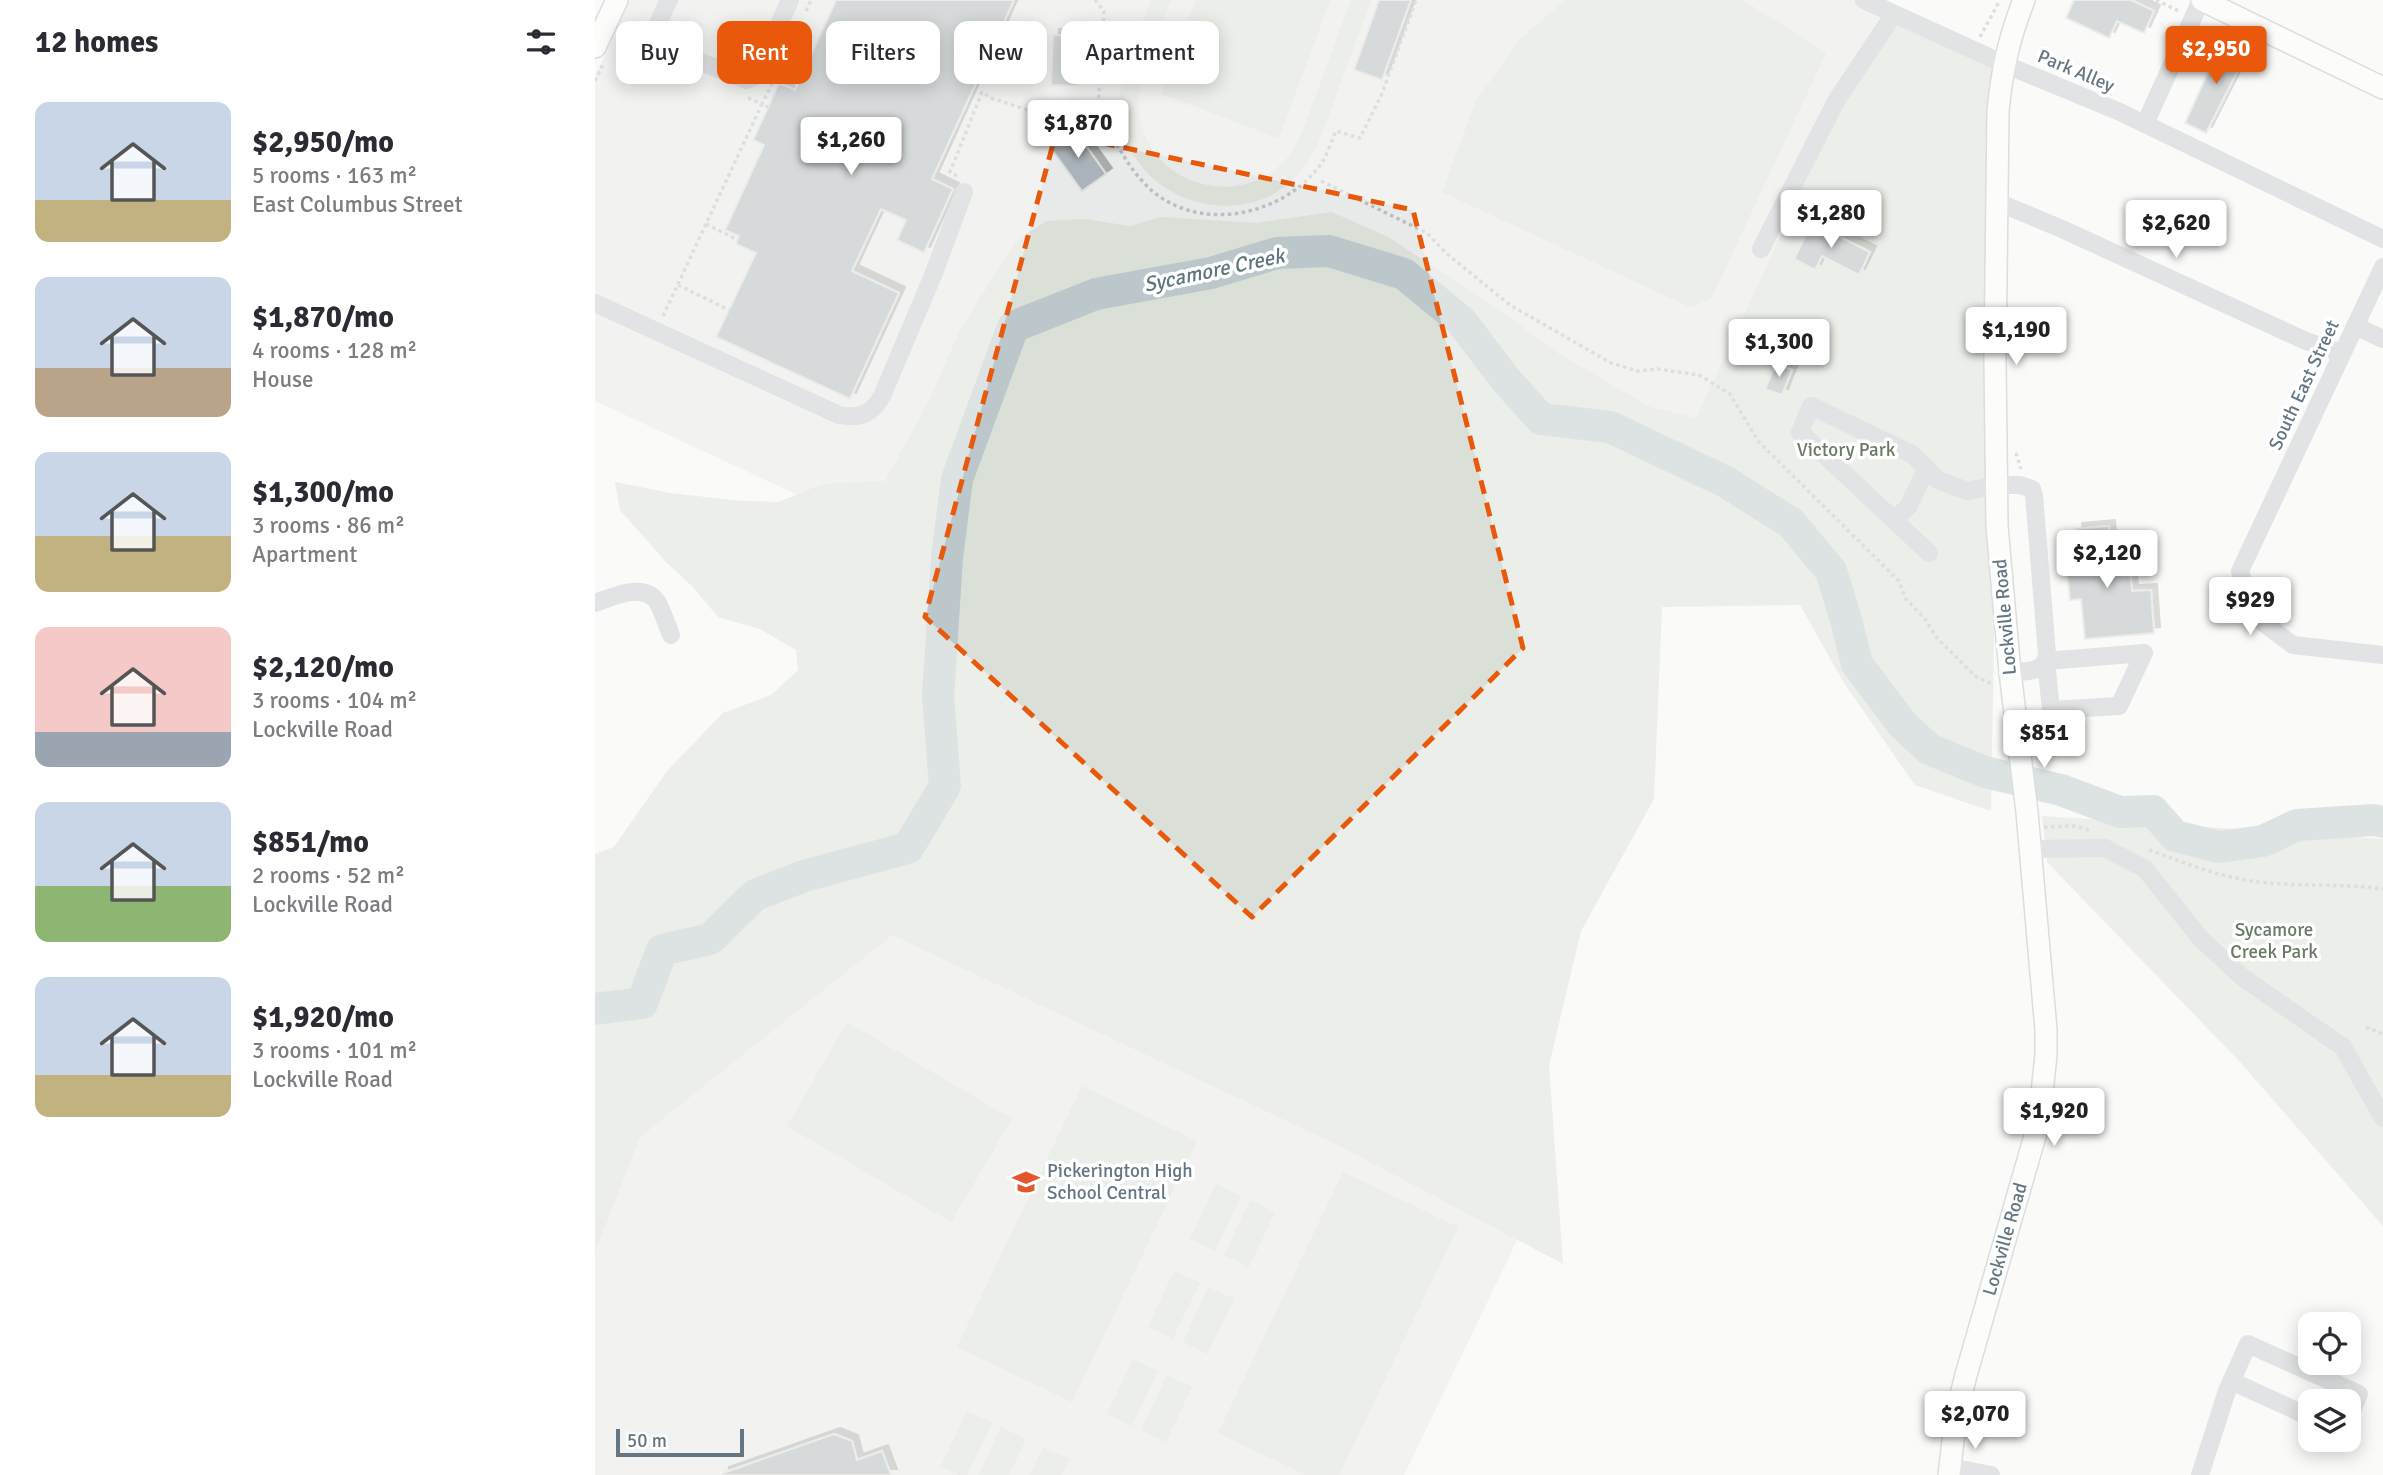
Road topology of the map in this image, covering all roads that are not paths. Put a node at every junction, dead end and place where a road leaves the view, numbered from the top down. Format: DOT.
graph roads {
  1 [pos="617,0"];
  2 [pos="669,0"];
  3 [pos="790,0"];
  4 [pos="1864,0"];
  5 [pos="2024,0"];
  6 [pos="2202,0"];
  7 [pos="1894,14"];
  8 [pos="595,47"];
  9 [pos="2004,64"];
  10 [pos="2383,88"];
  11 [pos="2145,124"];
  12 [pos="964,192"];
  13 [pos="1997,202"];
  14 [pos="2383,239"];
  15 [pos="1761,249"];
  16 [pos="2383,267"];
  17 [pos="595,303"];
  18 [pos="2355,326"];
  19 [pos="2383,339"];
  20 [pos="2341,353"];
  21 [pos="1927,468"];
  22 [pos="1997,485"];
  23 [pos="1893,520"];
  24 [pos="1929,553"];
  25 [pos="595,603"];
  26 [pos="671,635"];
  27 [pos="2383,655"];
  28 [pos="2046,661"];
  29 [pos="2010,673"];
  30 [pos="2030,849"];
  31 [pos="2383,1118"];
  32 [pos="2231,1381"];
  33 [pos="2348,1389"];
  34 [pos="2298,1412"];
  35 [pos="1950,1471"];
  36 [pos="1991,1475"];
  37 [pos="2200,1475"];
  1 -- 8 [label="main road"];
  2 -- 3 [label="street"];
  4 -- 7 [label="street, Park Alley"];
  5 -- 9 [label="main road, Lockville Road"];
  6 -- 10 [label="main road"];
  6 -- 11 [label="street"];
  7 -- 9 [label="street, Park Alley"];
  7 -- 15 [label="street"];
  9 -- 11 [label="street, Park Alley"];
  9 -- 13 [label="main road, Lockville Road"];
  11 -- 14 [label="street, Park Alley"];
  12 -- 17 [label="street"];
  13 -- 20 [label="street"];
  13 -- 22 [label="main road, Lockville Road"];
  16 -- 18 [label="street, South East Street"];
  18 -- 19 [label="street"];
  18 -- 20 [label="street, South East Street"];
  20 -- 27 [label="street, South East Street"];
  21 -- 22 [label="street"];
  21 -- 23 [label="street"];
  21 -- 23 [label="street"];
  22 -- 28 [label="street"];
  22 -- 29 [label="main road, Lockville Road"];
  23 -- 24 [label="street"];
  25 -- 26 [label="street"];
  28 -- 28 [label="street"];
  28 -- 29 [label="street"];
  29 -- 30 [label="main road, Lockville Road"];
  30 -- 31 [label="street"];
  30 -- 35 [label="main road, Lockville Road"];
  32 -- 33 [label="street"];
  32 -- 34 [label="street"];
  32 -- 37 [label="street"];
  35 -- 36 [label="street"];
}
